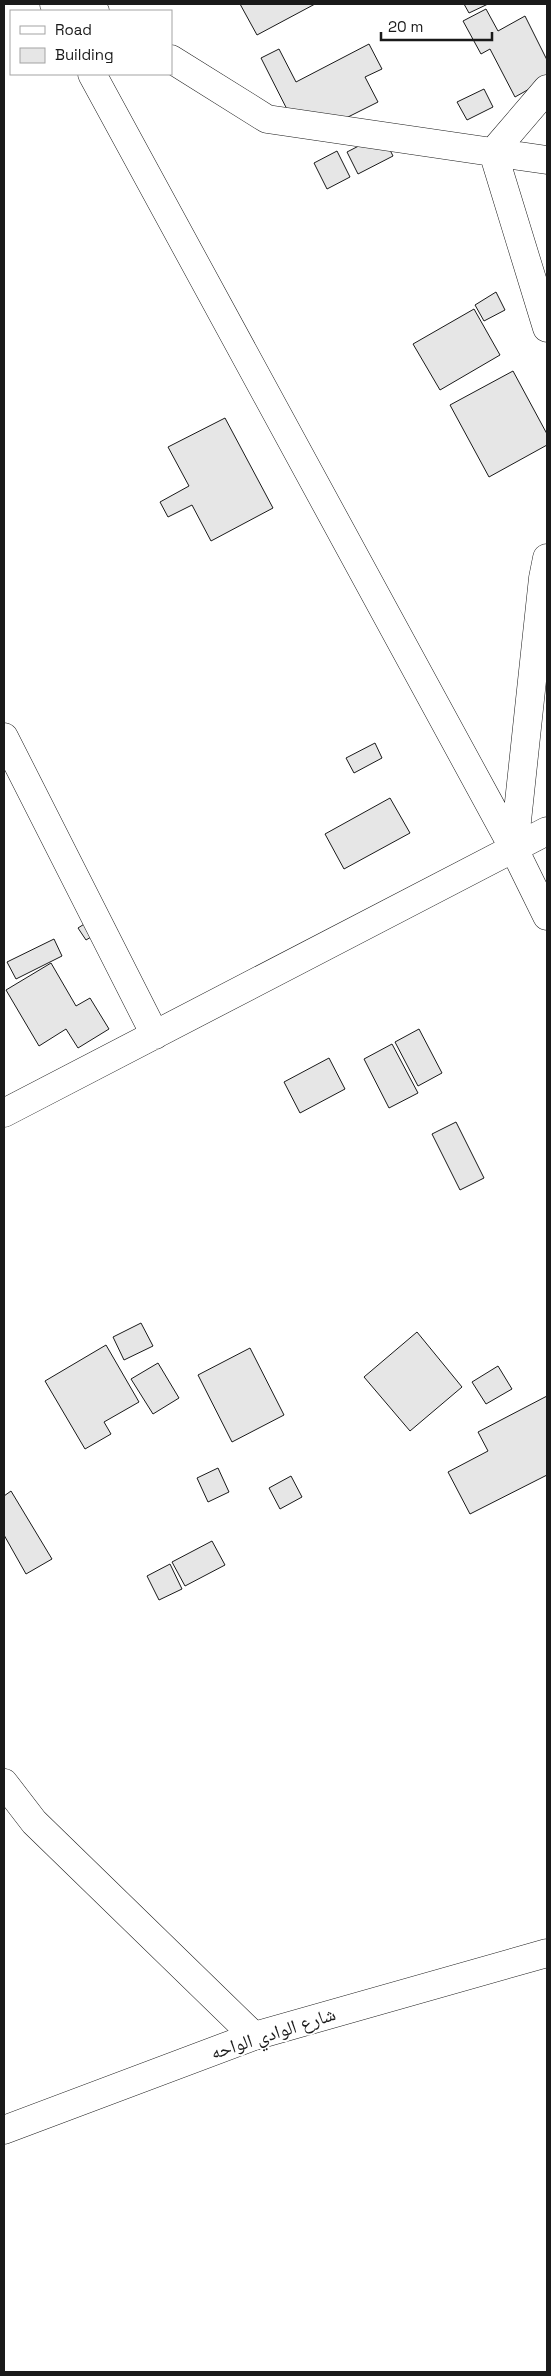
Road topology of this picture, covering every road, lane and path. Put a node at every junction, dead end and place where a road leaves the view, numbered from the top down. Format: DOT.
graph roads {
  1 [pos="172,60"];
  2 [pos="93,75"];
  3 [pos="547,89"];
  4 [pos="492,152"];
  5 [pos="547,160"];
  6 [pos="547,328"];
  7 [pos="547,558"];
  8 [pos="4,736"];
  9 [pos="547,832"];
  10 [pos="514,849"];
  11 [pos="547,916"];
  12 [pos="155,1035"];
  13 [pos="4,1113"];
  14 [pos="4,1783"];
  15 [pos="547,1953"];
  16 [pos="254,2036"];
  17 [pos="4,2130"];
  1 -- 4 [label="street"];
  2 -- 10 [label="street"];
  3 -- 4 [label="street"];
  4 -- 5 [label="street"];
  4 -- 6 [label="street"];
  7 -- 10 [label="street"];
  8 -- 12 [label="street"];
  9 -- 10 [label="street"];
  10 -- 11 [label="street"];
  10 -- 12 [label="street"];
  12 -- 13 [label="street"];
  14 -- 16 [label="street"];
  15 -- 16 [label="street, شارع الوادي الواحه"];
  16 -- 17 [label="street, شارع الوادي الواحه"];
}
